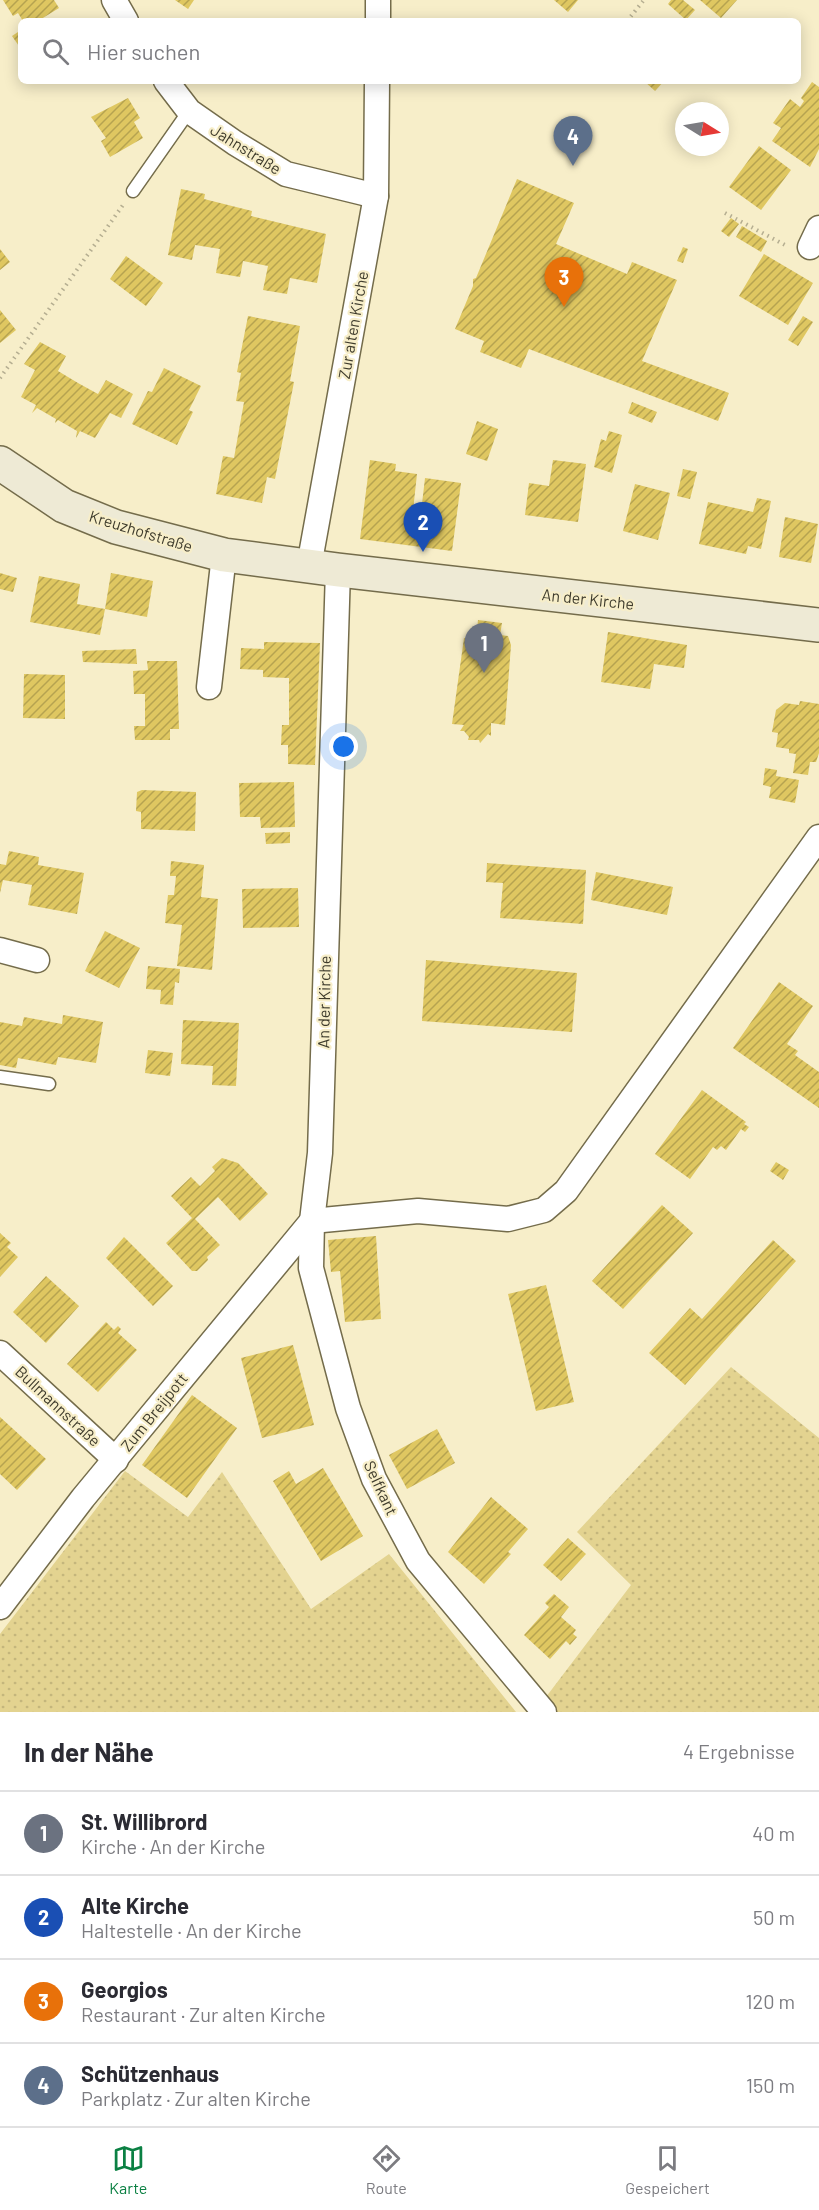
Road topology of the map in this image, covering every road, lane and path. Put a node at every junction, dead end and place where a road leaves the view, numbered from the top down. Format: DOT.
graph roads {
  1 [pos="114,0"];
  2 [pos="378,0"];
  3 [pos="644,0"];
  4 [pos="124,18"];
  5 [pos="378,18"];
  6 [pos="629,18"];
  7 [pos="168,84"];
  8 [pos="377,84"];
  9 [pos="189,111"];
  10 [pos="133,191"];
  11 [pos="376,196"];
  12 [pos="725,213"];
  13 [pos="814,237"];
  14 [pos="0,378"];
  15 [pos="0,463"];
  16 [pos="224,555"];
  17 [pos="323,568"];
  18 [pos="819,625"];
  19 [pos="209,687"];
  20 [pos="819,837"];
  21 [pos="0,950"];
  22 [pos="37,960"];
  23 [pos="0,1077"];
  24 [pos="49,1084"];
  25 [pos="312,1221"];
  26 [pos="0,1353"];
  27 [pos="116,1460"];
  28 [pos="0,1606"];
  29 [pos="544,1712"];
  1 -- 4 [label="street"];
  2 -- 5 [label="street"];
  3 -- 6 [label="path"];
  7 -- 9 [label="street, Jahnstraße"];
  8 -- 11 [label="street, Zur alten Kirche"];
  9 -- 10 [label="lane"];
  9 -- 11 [label="street, Jahnstraße"];
  10 -- 14 [label="path"];
  11 -- 17 [label="street, Zur alten Kirche"];
  12 -- 13 [label="path"];
  15 -- 16 [label="street, Kreuzhofstraße"];
  16 -- 17 [label="street, Kreuzhofstraße"];
  16 -- 19 [label="street"];
  17 -- 18 [label="street, An der Kirche"];
  17 -- 25 [label="street, An der Kirche"];
  20 -- 25 [label="street"];
  21 -- 22 [label="street"];
  23 -- 24 [label="lane"];
  25 -- 27 [label="street, Zum Breijpott"];
  25 -- 29 [label="street, Selfkant"];
  26 -- 27 [label="street, Bullmannstraße"];
  27 -- 28 [label="street, Zum Breijpott"];
}
